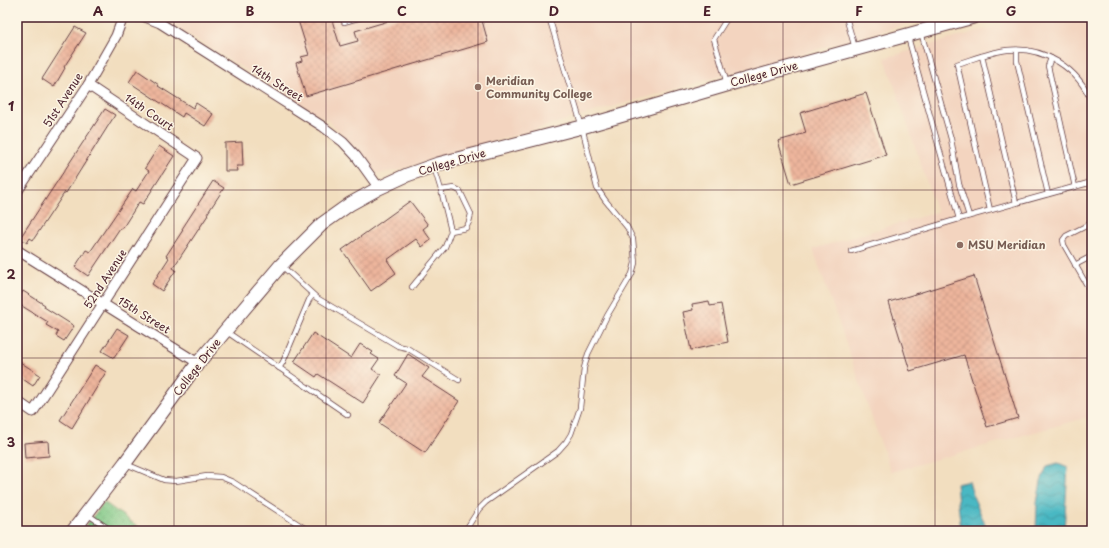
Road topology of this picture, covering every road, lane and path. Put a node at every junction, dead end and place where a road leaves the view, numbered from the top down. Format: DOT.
graph roads {
  1 [pos="123,17"];
  2 [pos="145,17"];
  3 [pos="362,17"];
  4 [pos="549,17"];
  5 [pos="728,17"];
  6 [pos="846,17"];
  7 [pos="973,17"];
  8 [pos="344,22"];
  9 [pos="921,31"];
  10 [pos="908,35"];
  11 [pos="855,50"];
  12 [pos="1017,50"];
  13 [pos="982,56"];
  14 [pos="1051,58"];
  15 [pos="88,85"];
  16 [pos="727,85"];
  17 [pos="1092,103"];
  18 [pos="582,127"];
  19 [pos="197,158"];
  20 [pos="433,166"];
  21 [pos="1092,182"];
  22 [pos="1075,187"];
  23 [pos="379,188"];
  24 [pos="441,190"];
  25 [pos="17,192"];
  26 [pos="1048,194"];
  27 [pos="1016,203"];
  28 [pos="990,210"];
  29 [pos="969,216"];
  30 [pos="959,219"];
  31 [pos="1092,223"];
  32 [pos="451,231"];
  33 [pos="17,250"];
  34 [pos="851,251"];
  35 [pos="1092,256"];
  36 [pos="1075,264"];
  37 [pos="281,265"];
  38 [pos="412,287"];
  39 [pos="1091,291"];
  40 [pos="313,295"];
  41 [pos="103,304"];
  42 [pos="225,331"];
  43 [pos="198,363"];
  44 [pos="279,368"];
  45 [pos="460,380"];
  46 [pos="17,401"];
  47 [pos="348,415"];
  48 [pos="125,464"];
  49 [pos="80,522"];
  50 [pos="92,531"];
  51 [pos="112,531"];
  52 [pos="309,531"];
  53 [pos="465,531"];
  1 -- 15 [label="street, 51st Avenue"];
  2 -- 23 [label="street, 14th Street"];
  3 -- 8 [label="lane"];
  4 -- 18 [label="lane"];
  5 -- 16 [label="lane"];
  6 -- 11 [label="lane"];
  7 -- 9 [label="street, College Drive"];
  9 -- 10 [label="street, College Drive"];
  9 -- 29 [label="lane"];
  10 -- 11 [label="street, College Drive"];
  10 -- 30 [label="lane"];
  11 -- 16 [label="street, College Drive"];
  12 -- 13 [label="lane"];
  12 -- 14 [label="lane"];
  12 -- 26 [label="lane"];
  13 -- 27 [label="lane"];
  13 -- 28 [label="lane"];
  14 -- 17 [label="lane"];
  14 -- 22 [label="lane"];
  15 -- 19 [label="street, 14th Court"];
  15 -- 25 [label="street, 51st Avenue"];
  16 -- 18 [label="street, College Drive"];
  18 -- 20 [label="street, College Drive"];
  18 -- 53 [label="lane"];
  19 -- 41 [label="street, 52nd Avenue"];
  20 -- 23 [label="street, College Drive"];
  20 -- 24 [label="lane"];
  21 -- 22 [label="lane"];
  22 -- 26 [label="lane"];
  23 -- 37 [label="street, College Drive"];
  24 -- 32 [label="lane"];
  24 -- 32 [label="lane"];
  26 -- 27 [label="lane"];
  27 -- 28 [label="lane"];
  28 -- 29 [label="lane"];
  29 -- 30 [label="lane"];
  30 -- 34 [label="lane"];
  31 -- 36 [label="lane"];
  32 -- 38 [label="lane"];
  33 -- 41 [label="street, 15th Street"];
  35 -- 36 [label="lane"];
  36 -- 39 [label="lane"];
  37 -- 40 [label="lane"];
  37 -- 42 [label="street, College Drive"];
  40 -- 44 [label="lane"];
  40 -- 45 [label="lane"];
  41 -- 43 [label="street, 15th Street"];
  41 -- 46 [label="street, 52nd Avenue"];
  42 -- 43 [label="street, College Drive"];
  42 -- 44 [label="lane"];
  43 -- 48 [label="street, College Drive"];
  44 -- 47 [label="lane"];
  48 -- 49 [label="street, College Drive"];
  48 -- 52 [label="lane"];
  49 -- 50 [label="lane"];
  49 -- 51 [label="lane"];
}
